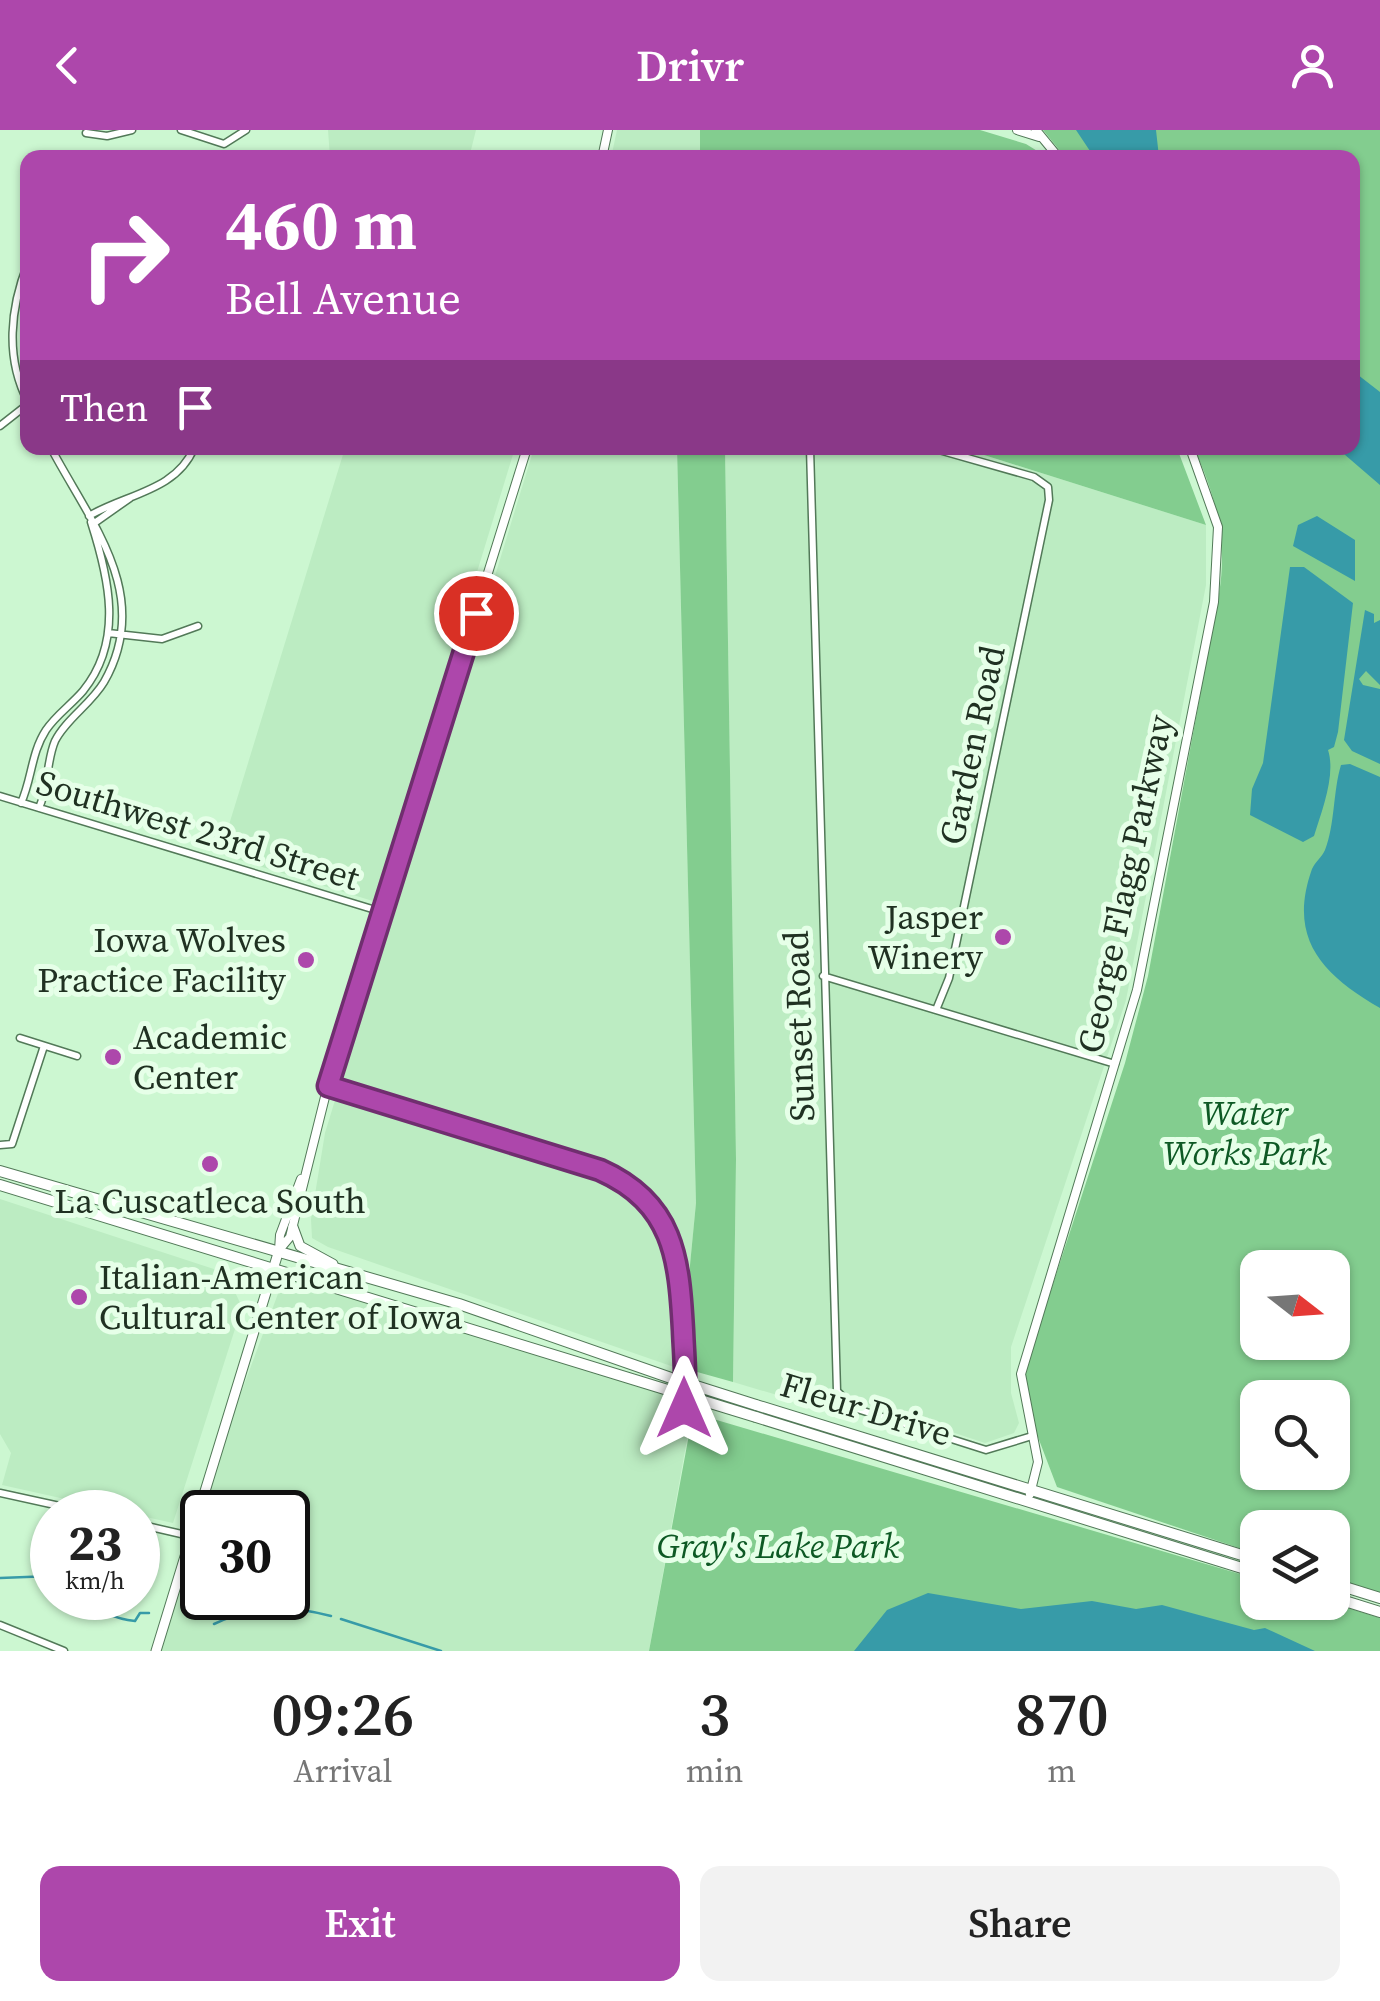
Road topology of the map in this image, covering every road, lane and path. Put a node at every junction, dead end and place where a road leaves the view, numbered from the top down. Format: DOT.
graph roads {
  1 [pos="132,130"];
  2 [pos="181,130"];
  3 [pos="246,130"];
  4 [pos="1017,130"];
  5 [pos="1036,130"];
  6 [pos="86,134"];
  7 [pos="1044,138"];
  8 [pos="1054,150"];
  9 [pos="20,293"];
  10 [pos="20,378"];
  11 [pos="20,410"];
  12 [pos="0,426"];
  13 [pos="56,455"];
  14 [pos="189,455"];
  15 [pos="525,455"];
  16 [pos="810,455"];
  17 [pos="957,455"];
  18 [pos="1193,455"];
  19 [pos="92,521"];
  20 [pos="198,626"];
  21 [pos="108,633"];
  22 [pos="121,634"];
  23 [pos="63,711"];
  24 [pos="73,720"];
  25 [pos="0,796"];
  26 [pos="21,803"];
  27 [pos="39,808"];
  28 [pos="382,912"];
  29 [pos="822,976"];
  30 [pos="936,1010"];
  31 [pos="20,1038"];
  32 [pos="44,1046"];
  33 [pos="76,1056"];
  34 [pos="1114,1064"];
  35 [pos="328,1086"];
  36 [pos="0,1145"];
  37 [pos="0,1170"];
  38 [pos="306,1171"];
  39 [pos="0,1186"];
  40 [pos="293,1226"];
  41 [pos="280,1250"];
  42 [pos="274,1267"];
  43 [pos="349,1271"];
  44 [pos="671,1384"];
  45 [pos="756,1411"];
  46 [pos="654,1435"];
  47 [pos="1032,1436"];
  48 [pos="1031,1489"];
  49 [pos="204,1490"];
  50 [pos="0,1493"];
  51 [pos="30,1500"];
  52 [pos="1027,1503"];
  53 [pos="1240,1554"];
  54 [pos="1240,1568"];
  55 [pos="180,1570"];
  56 [pos="1350,1589"];
  57 [pos="1380,1598"];
  58 [pos="1350,1603"];
  59 [pos="1380,1612"];
  60 [pos="0,1625"];
  61 [pos="64,1651"];
  62 [pos="156,1651"];
  1 -- 6 [label="street"];
  2 -- 3 [label="street"];
  4 -- 7 [label="street"];
  5 -- 7 [label="street"];
  7 -- 8 [label="street"];
  9 -- 10 [label="street"];
  11 -- 12 [label="street"];
  13 -- 19 [label="street"];
  14 -- 19 [label="street"];
  15 -- 28 [label="street"];
  16 -- 29 [label="street, Sunset Road"];
  17 -- 30 [label="street, Garden Road"];
  18 -- 34 [label="street, George Flagg Parkway"];
  19 -- 21 [label="street"];
  19 -- 22 [label="street"];
  20 -- 22 [label="street"];
  21 -- 22 [label="street"];
  21 -- 23 [label="street"];
  22 -- 24 [label="street"];
  23 -- 24 [label="street"];
  23 -- 26 [label="street"];
  24 -- 27 [label="street"];
  25 -- 26 [label="street, Southwest 23rd Street"];
  26 -- 27 [label="street, Southwest 23rd Street"];
  27 -- 28 [label="street, Southwest 23rd Street"];
  28 -- 35 [label="street"];
  29 -- 30 [label="street"];
  29 -- 47 [label="street, Sunset Road"];
  30 -- 34 [label="street"];
  31 -- 32 [label="street"];
  32 -- 33 [label="street"];
  32 -- 36 [label="street"];
  34 -- 47 [label="street, George Flagg Parkway"];
  35 -- 38 [label="street"];
  35 -- 46 [label="street"];
  37 -- 41 [label="main road, Fleur Drive"];
  38 -- 40 [label="street"];
  38 -- 41 [label="street"];
  39 -- 42 [label="main road, Fleur Drive"];
  40 -- 41 [label="street"];
  40 -- 43 [label="main road"];
  41 -- 42 [label="main road"];
  41 -- 43 [label="main road, Fleur Drive"];
  42 -- 44 [label="main road, Fleur Drive"];
  42 -- 49 [label="main road"];
  43 -- 44 [label="main road, Fleur Drive"];
  44 -- 45 [label="main road, Fleur Drive, bridge"];
  45 -- 48 [label="main road, Fleur Drive"];
  45 -- 52 [label="main road, Fleur Drive"];
  47 -- 48 [label="street, George Flagg Parkway"];
  48 -- 52 [label="street, George Flagg Parkway"];
  48 -- 53 [label="main road, Fleur Drive"];
  50 -- 51 [label="street"];
  52 -- 54 [label="main road, Fleur Drive"];
  55 -- 62 [label="main road"];
  56 -- 57 [label="main road"];
  58 -- 59 [label="main road"];
  60 -- 61 [label="street"];
}
